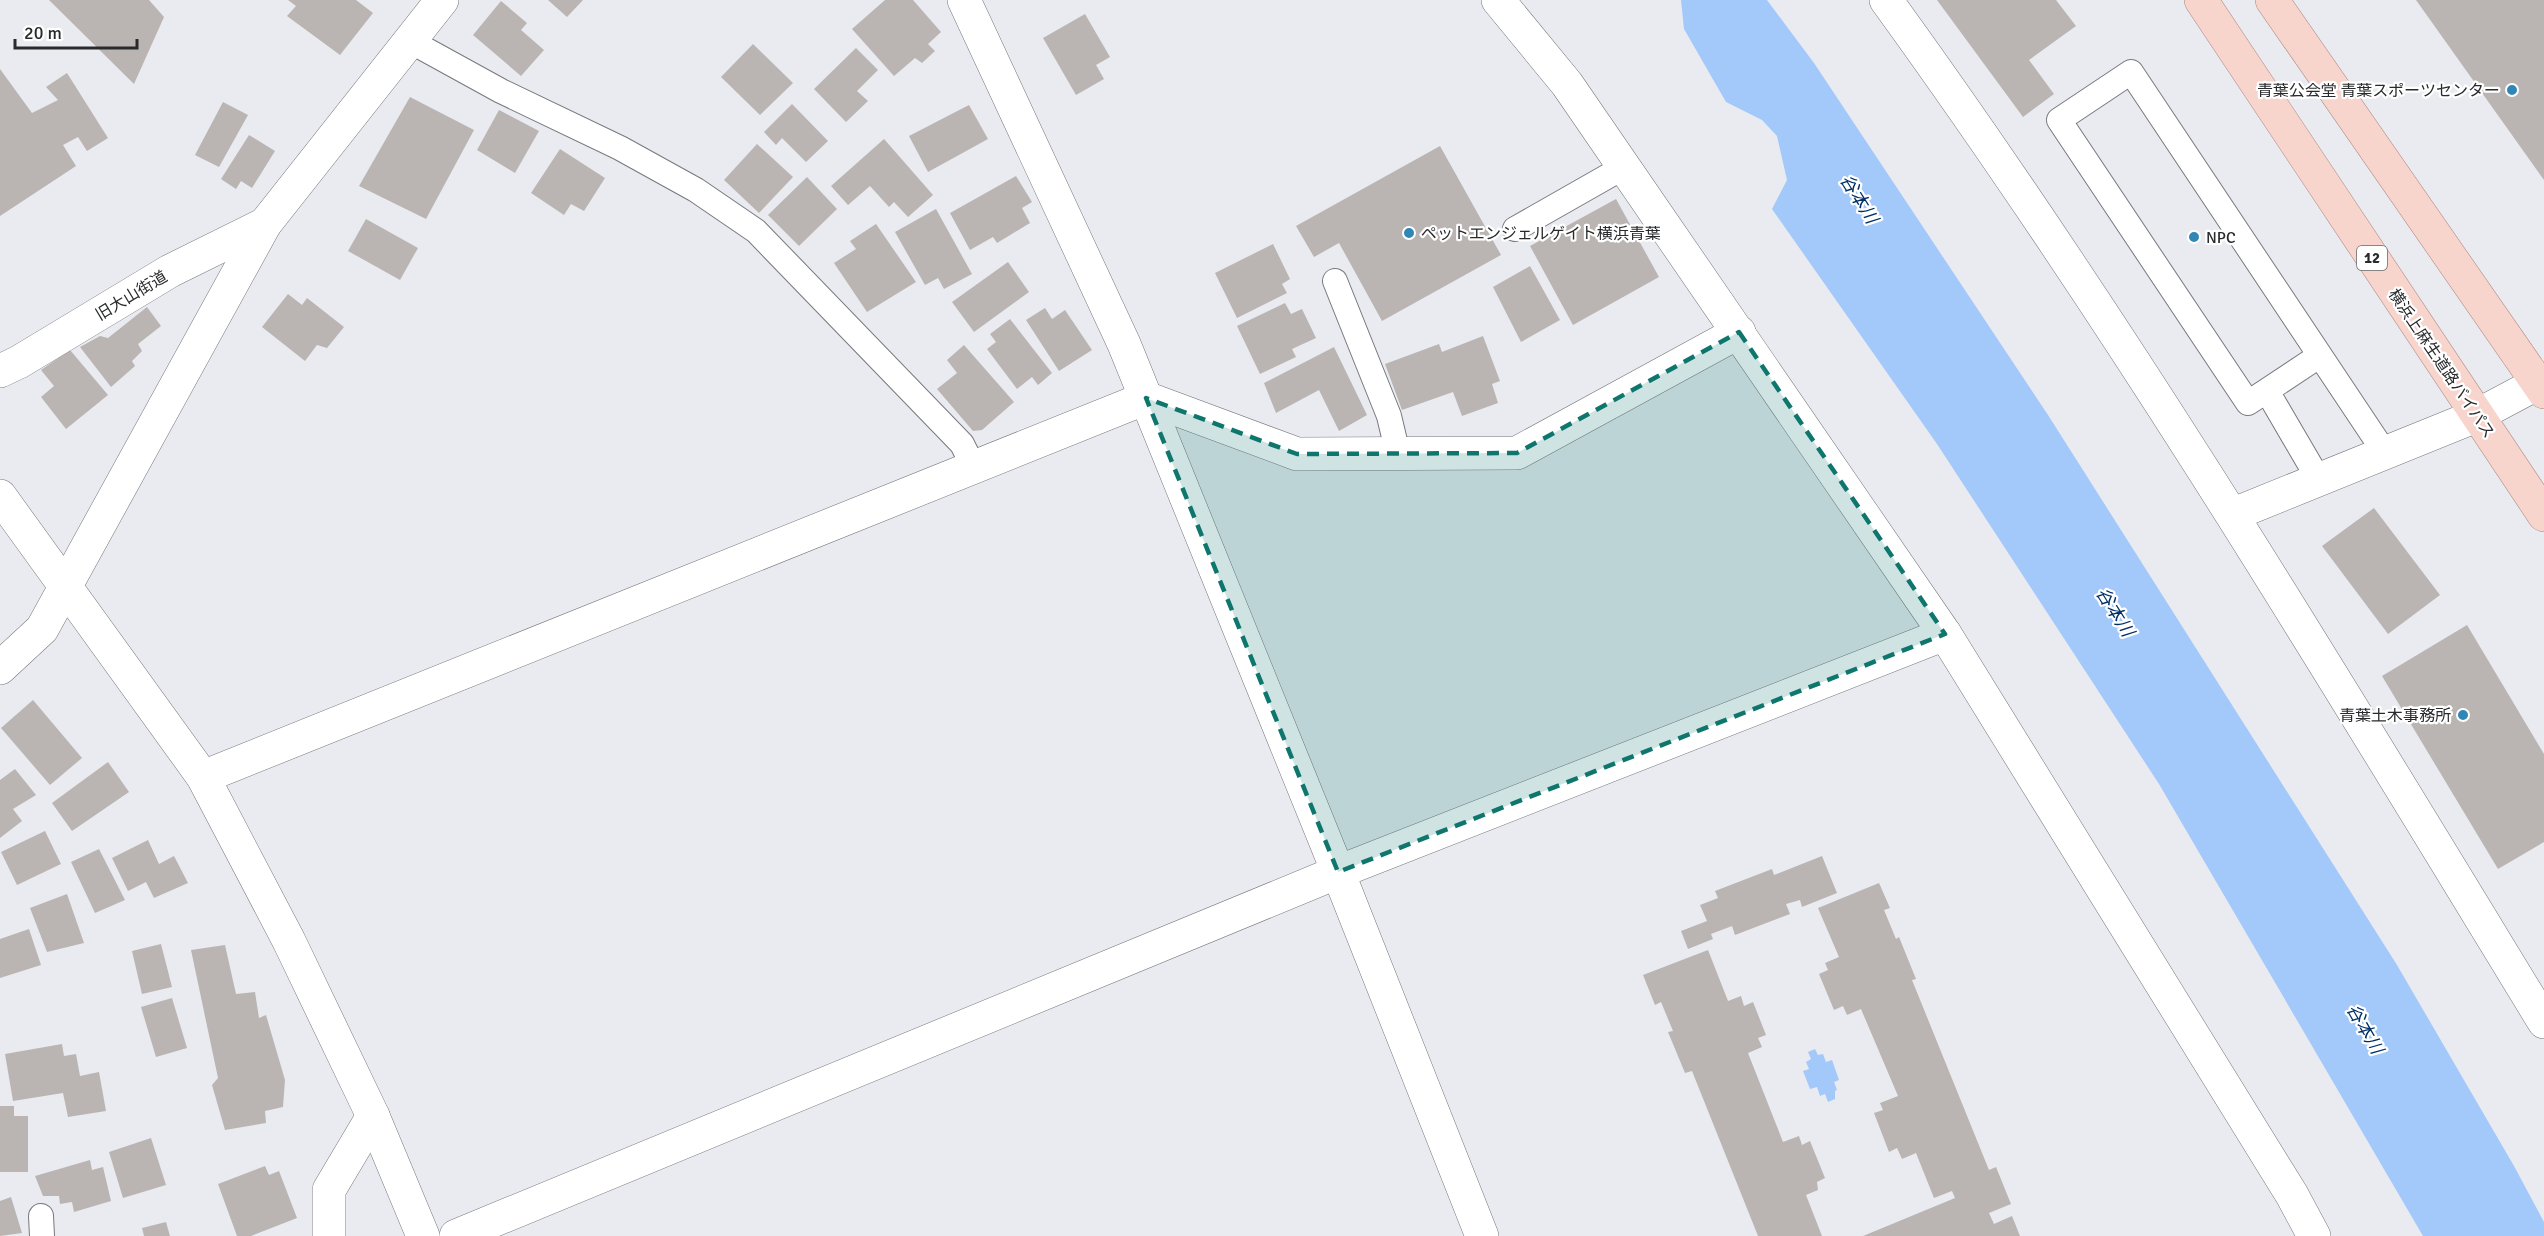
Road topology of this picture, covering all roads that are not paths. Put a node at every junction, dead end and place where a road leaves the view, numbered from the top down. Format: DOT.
graph roads {
  1 [pos="442,0"];
  2 [pos="964,0"];
  3 [pos="1498,0"];
  4 [pos="1886,0"];
  5 [pos="2201,0"];
  6 [pos="2272,0"];
  7 [pos="410,41"];
  8 [pos="1624,167"];
  9 [pos="265,224"];
  10 [pos="1515,229"];
  11 [pos="1335,281"];
  12 [pos="1739,332"];
  13 [pos="2319,356"];
  14 [pos="0,371"];
  15 [pos="2541,387"];
  16 [pos="2267,391"];
  17 [pos="1146,398"];
  18 [pos="2476,416"];
  19 [pos="2385,453"];
  20 [pos="1398,454"];
  21 [pos="974,468"];
  22 [pos="2319,480"];
  23 [pos="0,496"];
  24 [pos="2234,514"];
  25 [pos="2544,515"];
  26 [pos="67,587"];
  27 [pos="1945,634"];
  28 [pos="0,668"];
  29 [pos="203,777"];
  30 [pos="1338,872"];
  31 [pos="2544,1022"];
  32 [pos="373,1116"];
  33 [pos="329,1236"];
  34 [pos="423,1236"];
  35 [pos="456,1236"];
  36 [pos="1482,1236"];
  37 [pos="2314,1236"];
  1 -- 7 [label="street"];
  2 -- 17 [label="street"];
  3 -- 8 [label="street"];
  4 -- 24 [label="street"];
  5 -- 18 [label="main road, 横浜上麻生道路バイパス / 12"];
  6 -- 15 [label="main road"];
  7 -- 9 [label="street"];
  7 -- 21 [label="lane"];
  8 -- 10 [label="lane"];
  8 -- 12 [label="street"];
  9 -- 14 [label="street, 旧大山街道"];
  9 -- 26 [label="street"];
  11 -- 20 [label="lane"];
  12 -- 20 [label="street"];
  12 -- 27 [label="street"];
  13 -- 16 [label="lane"];
  13 -- 16 [label="lane"];
  13 -- 19 [label="lane"];
  15 -- 18 [label="street"];
  16 -- 22 [label="lane"];
  17 -- 20 [label="street"];
  17 -- 21 [label="street"];
  17 -- 30 [label="street"];
  18 -- 19 [label="street"];
  18 -- 25 [label="main road, 横浜上麻生道路バイパス / 12"];
  19 -- 22 [label="street"];
  21 -- 29 [label="street"];
  22 -- 24 [label="street"];
  23 -- 26 [label="street"];
  24 -- 31 [label="street"];
  26 -- 28 [label="street"];
  26 -- 29 [label="street"];
  27 -- 30 [label="street"];
  27 -- 37 [label="street"];
  29 -- 32 [label="street"];
  30 -- 35 [label="street"];
  30 -- 36 [label="street"];
  32 -- 33 [label="street"];
  32 -- 34 [label="street"];
}
